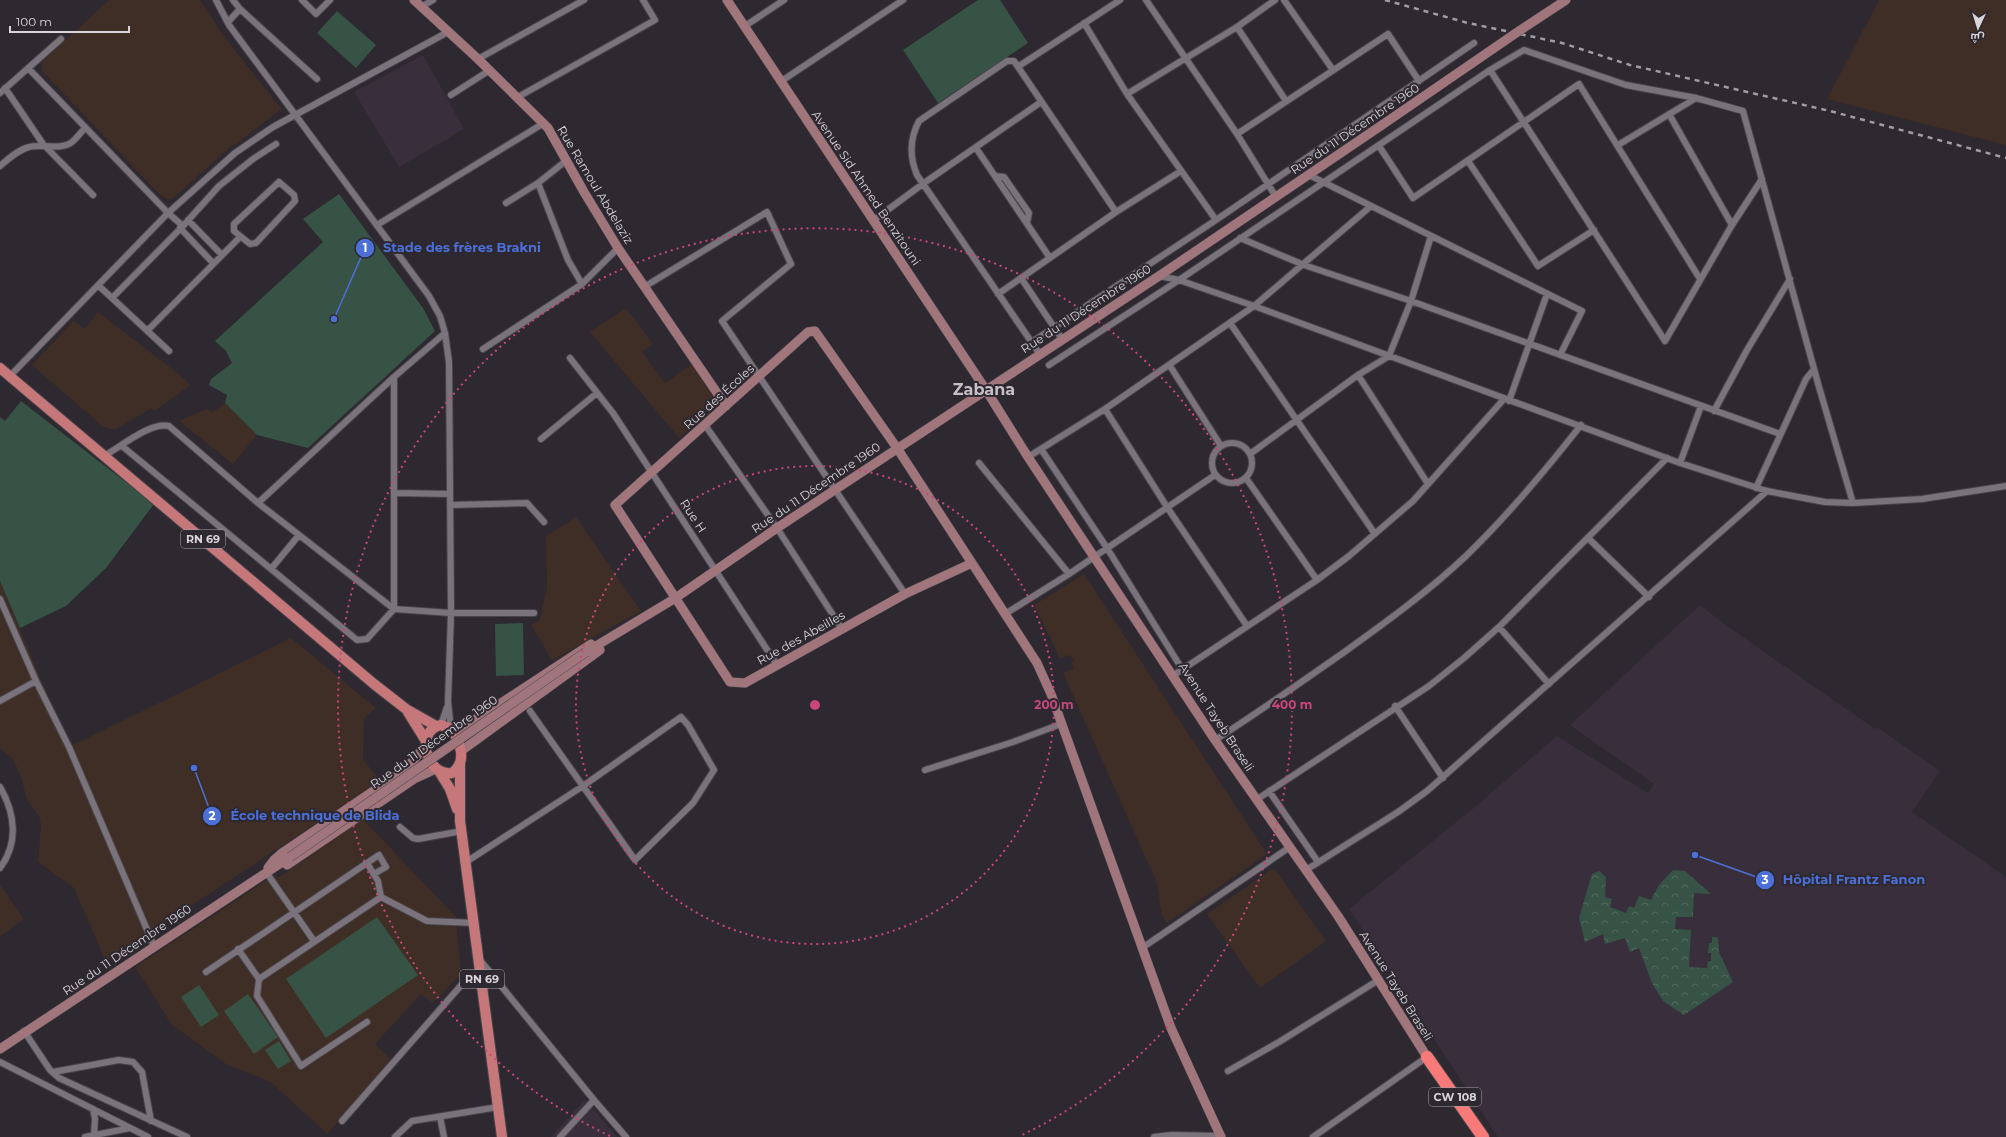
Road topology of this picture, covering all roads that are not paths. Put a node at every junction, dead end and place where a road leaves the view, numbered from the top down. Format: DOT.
graph roads {
  1 [pos="216,0"];
  2 [pos="233,0"];
  3 [pos="302,0"];
  4 [pos="330,0"];
  5 [pos="414,0"];
  6 [pos="433,0"];
  7 [pos="584,0"];
  8 [pos="643,0"];
  9 [pos="727,0"];
  10 [pos="784,0"];
  11 [pos="902,0"];
  12 [pos="1120,0"];
  13 [pos="1146,0"];
  14 [pos="1275,0"];
  15 [pos="1284,0"];
  16 [pos="1566,0"];
  17 [pos="421,7"];
  18 [pos="240,9"];
  19 [pos="228,22"];
  20 [pos="1084,23"];
  21 [pos="745,26"];
  22 [pos="1237,27"];
  23 [pos="448,32"];
  24 [pos="61,39"];
  25 [pos="1474,43"];
  26 [pos="1186,58"];
  27 [pos="478,59"];
  28 [pos="1019,66"];
  29 [pos="29,69"];
  30 [pos="490,70"];
  31 [pos="1333,70"];
  32 [pos="1490,70"];
  33 [pos="317,79"];
  34 [pos="1419,81"];
  35 [pos="780,82"];
  36 [pos="5,88"];
  37 [pos="0,93"];
  38 [pos="1127,94"];
  39 [pos="451,95"];
  40 [pos="518,97"];
  41 [pos="1696,98"];
  42 [pos="1286,101"];
  43 [pos="1041,102"];
  44 [pos="1669,114"];
  45 [pos="295,116"];
  46 [pos="1523,122"];
  47 [pos="544,123"];
  48 [pos="85,128"];
  49 [pos="1237,134"];
  50 [pos="43,144"];
  51 [pos="276,144"];
  52 [pos="1618,145"];
  53 [pos="1379,146"];
  54 [pos="976,148"];
  55 [pos="568,160"];
  56 [pos="1468,161"];
  57 [pos="0,166"];
  58 [pos="1182,171"];
  59 [pos="1309,175"];
  60 [pos="1762,179"];
  61 [pos="1324,182"];
  62 [pos="538,183"];
  63 [pos="924,183"];
  64 [pos="1267,185"];
  65 [pos="93,195"];
  66 [pos="1276,197"];
  67 [pos="506,203"];
  68 [pos="1372,206"];
  69 [pos="168,212"];
  70 [pos="1116,212"];
  71 [pos="188,220"];
  72 [pos="874,220"];
  73 [pos="1216,220"];
  74 [pos="377,225"];
  75 [pos="1732,225"];
  76 [pos="182,227"];
  77 [pos="1594,230"];
  78 [pos="1431,236"];
  79 [pos="240,238"];
  80 [pos="1240,238"];
  81 [pos="618,248"];
  82 [pos="222,255"];
  83 [pos="1050,258"];
  84 [pos="214,263"];
  85 [pos="1304,265"];
  86 [pos="1159,276"];
  87 [pos="1021,278"];
  88 [pos="1700,278"];
  89 [pos="1790,278"];
  90 [pos="1179,280"];
  91 [pos="582,284"];
  92 [pos="99,286"];
  93 [pos="644,287"];
  94 [pos="998,294"];
  95 [pos="1547,294"];
  96 [pos="112,298"];
  97 [pos="1411,301"];
  98 [pos="1254,306"];
  99 [pos="1230,323"];
  100 [pos="1053,327"];
  101 [pos="147,331"];
  102 [pos="445,333"];
  103 [pos="1062,339"];
  104 [pos="1032,342"];
  105 [pos="1528,344"];
  106 [pos="483,349"];
  107 [pos="169,351"];
  108 [pos="1039,353"];
  109 [pos="1560,355"];
  110 [pos="1389,356"];
  111 [pos="570,358"];
  112 [pos="1049,365"];
  113 [pos="1170,366"];
  114 [pos="0,368"];
  115 [pos="1814,368"];
  116 [pos="1358,375"];
  117 [pos="10,376"];
  118 [pos="394,376"];
  119 [pos="759,376"];
  120 [pos="986,390"];
  121 [pos="597,393"];
  122 [pos="1506,400"];
  123 [pos="726,406"];
  124 [pos="1700,406"];
  125 [pos="1105,409"];
  126 [pos="1714,411"];
  127 [pos="1297,419"];
  128 [pos="705,425"];
  129 [pos="1581,425"];
  130 [pos="1780,434"];
  131 [pos="541,439"];
  132 [pos="122,446"];
  133 [pos="1221,446"];
  134 [pos="897,448"];
  135 [pos="1041,449"];
  136 [pos="1250,454"];
  137 [pos="104,456"];
  138 [pos="1028,457"];
  139 [pos="1667,458"];
  140 [pos="979,463"];
  141 [pos="1680,463"];
  142 [pos="653,473"];
  143 [pos="1215,474"];
  144 [pos="1246,478"];
  145 [pos="1428,484"];
  146 [pos="2006,486"];
  147 [pos="1756,488"];
  148 [pos="836,489"];
  149 [pos="1767,491"];
  150 [pos="395,493"];
  151 [pos="450,494"];
  152 [pos="1853,502"];
  153 [pos="258,503"];
  154 [pos="450,505"];
  155 [pos="1167,507"];
  156 [pos="544,522"];
  157 [pos="777,528"];
  158 [pos="1375,534"];
  159 [pos="299,535"];
  160 [pos="1588,538"];
  161 [pos="1107,548"];
  162 [pos="1095,556"];
  163 [pos="972,563"];
  164 [pos="271,569"];
  165 [pos="715,570"];
  166 [pos="1069,574"];
  167 [pos="1318,580"];
  168 [pos="905,594"];
  169 [pos="1649,597"];
  170 [pos="0,599"];
  171 [pos="674,599"];
  172 [pos="394,609"];
  173 [pos="451,612"];
  174 [pos="534,613"];
  175 [pos="1005,614"];
  176 [pos="1247,626"];
  177 [pos="1499,627"];
  178 [pos="842,629"];
  179 [pos="616,633"];
  180 [pos="777,665"];
  181 [pos="1182,670"];
  182 [pos="1174,675"];
  183 [pos="36,681"];
  184 [pos="1550,684"];
  185 [pos="0,701"];
  186 [pos="448,702"];
  187 [pos="1395,706"];
  188 [pos="406,709"];
  189 [pos="530,711"];
  190 [pos="1060,724"];
  191 [pos="439,726"];
  192 [pos="452,730"];
  193 [pos="1215,740"];
  194 [pos="426,742"];
  195 [pos="461,751"];
  196 [pos="460,763"];
  197 [pos="437,770"];
  198 [pos="925,770"];
  199 [pos="1443,778"];
  200 [pos="583,786"];
  201 [pos="0,787"];
  202 [pos="1269,791"];
  203 [pos="1256,800"];
  204 [pos="461,826"];
  205 [pos="400,827"];
  206 [pos="1290,847"];
  207 [pos="466,862"];
  208 [pos="1318,862"];
  209 [pos="367,863"];
  210 [pos="0,868"];
  211 [pos="1306,870"];
  212 [pos="266,872"];
  213 [pos="374,874"];
  214 [pos="381,897"];
  215 [pos="294,911"];
  216 [pos="474,922"];
  217 [pos="314,941"];
  218 [pos="154,946"];
  219 [pos="1142,948"];
  220 [pos="238,949"];
  221 [pos="480,960"];
  222 [pos="206,972"];
  223 [pos="482,976"];
  224 [pos="259,979"];
  225 [pos="1377,981"];
  226 [pos="367,1022"];
  227 [pos="24,1031"];
  228 [pos="0,1048"];
  229 [pos="1427,1057"];
  230 [pos="0,1062"];
  231 [pos="52,1072"];
  232 [pos="1228,1072"];
  233 [pos="594,1100"];
  234 [pos="498,1107"];
  235 [pos="93,1109"];
  236 [pos="440,1117"];
  237 [pos="151,1120"];
  238 [pos="342,1121"];
  239 [pos="130,1128"];
  240 [pos="94,1134"];
  241 [pos="1221,1136"];
  242 [pos="85,1137"];
  243 [pos="148,1137"];
  244 [pos="187,1137"];
  245 [pos="396,1137"];
  246 [pos="444,1137"];
  247 [pos="502,1137"];
  248 [pos="560,1137"];
  249 [pos="626,1137"];
  250 [pos="1154,1137"];
  251 [pos="1313,1137"];
  252 [pos="1474,1137"];
  253 [pos="1483,1137"];
  1 -- 19 [label="street"];
  2 -- 18 [label="street"];
  3 -- 4 [label="street"];
  5 -- 17 [label="main road, Rue Ramoul Abdelaziz"];
  6 -- 17 [label="street"];
  7 -- 27 [label="street"];
  8 -- 40 [label="street"];
  9 -- 21 [label="main road, Avenue Sid Ahmed Benzitouni / CW 108"];
  10 -- 21 [label="street"];
  11 -- 35 [label="street"];
  12 -- 20 [label="street"];
  13 -- 26 [label="street"];
  14 -- 22 [label="street"];
  15 -- 31 [label="street"];
  16 -- 59 [label="main road, Rue du 11 Décembre 1960, bridge"];
  17 -- 23 [label="main road, Rue Ramoul Abdelaziz"];
  18 -- 19 [label="street"];
  18 -- 33 [label="street"];
  19 -- 45 [label="street"];
  20 -- 28 [label="street"];
  20 -- 38 [label="street"];
  21 -- 35 [label="main road, Avenue Sid Ahmed Benzitouni / CW 108"];
  22 -- 26 [label="street"];
  22 -- 42 [label="street"];
  23 -- 27 [label="main road, Rue Ramoul Abdelaziz"];
  23 -- 45 [label="street"];
  24 -- 29 [label="street"];
  25 -- 34 [label="street"];
  26 -- 38 [label="street"];
  26 -- 49 [label="street"];
  27 -- 30 [label="main road, Rue Ramoul Abdelaziz"];
  28 -- 43 [label="street"];
  28 -- 63 [label="street"];
  29 -- 36 [label="street"];
  29 -- 48 [label="street"];
  30 -- 39 [label="street"];
  30 -- 40 [label="main road, Rue Ramoul Abdelaziz"];
  31 -- 34 [label="street"];
  31 -- 42 [label="street"];
  32 -- 41 [label="street"];
  32 -- 46 [label="street"];
  32 -- 53 [label="street"];
  34 -- 64 [label="street"];
  35 -- 72 [label="main road, Avenue Sid Ahmed Benzitouni / CW 108"];
  36 -- 37 [label="street"];
  36 -- 50 [label="street"];
  38 -- 58 [label="street"];
  40 -- 47 [label="main road, Rue Ramoul Abdelaziz"];
  41 -- 44 [label="street"];
  41 -- 60 [label="street"];
  42 -- 49 [label="street"];
  43 -- 54 [label="street"];
  43 -- 70 [label="street"];
  44 -- 52 [label="street"];
  44 -- 75 [label="street"];
  45 -- 69 [label="street"];
  45 -- 74 [label="street"];
  46 -- 52 [label="street"];
  46 -- 56 [label="street"];
  46 -- 77 [label="street"];
  47 -- 55 [label="main road, Rue Ramoul Abdelaziz"];
  47 -- 74 [label="street"];
  48 -- 50 [label="street"];
  48 -- 69 [label="street"];
  49 -- 64 [label="street"];
  50 -- 57 [label="street"];
  50 -- 65 [label="street"];
  51 -- 71 [label="street"];
  52 -- 88 [label="street"];
  53 -- 56 [label="street"];
  53 -- 61 [label="street"];
  54 -- 63 [label="street"];
  54 -- 83 [label="street"];
  55 -- 62 [label="street"];
  55 -- 81 [label="main road, Rue Ramoul Abdelaziz"];
  56 -- 77 [label="street"];
  58 -- 70 [label="street"];
  58 -- 73 [label="street"];
  59 -- 61 [label="street"];
  59 -- 66 [label="main road, Rue du 11 Décembre 1960"];
  60 -- 75 [label="street"];
  60 -- 89 [label="street"];
  61 -- 68 [label="street"];
  61 -- 80 [label="street"];
  62 -- 67 [label="street"];
  62 -- 91 [label="street"];
  63 -- 72 [label="street"];
  63 -- 94 [label="street"];
  64 -- 66 [label="street"];
  64 -- 73 [label="street"];
  66 -- 86 [label="main road, Rue du 11 Décembre 1960"];
  68 -- 78 [label="street"];
  68 -- 85 [label="street"];
  69 -- 76 [label="street"];
  69 -- 92 [label="street"];
  70 -- 83 [label="street"];
  71 -- 76 [label="street"];
  71 -- 82 [label="street"];
  72 -- 120 [label="main road, Avenue Sid Ahmed Benzitouni / CW 108"];
  73 -- 100 [label="street"];
  74 -- 102 [label="street"];
  75 -- 88 [label="street"];
  76 -- 84 [label="street"];
  76 -- 96 [label="street"];
  77 -- 88 [label="street"];
  78 -- 95 [label="street"];
  78 -- 97 [label="street"];
  79 -- 79 [label="street"];
  79 -- 82 [label="street"];
  80 -- 85 [label="street"];
  80 -- 90 [label="street"];
  81 -- 91 [label="street"];
  81 -- 93 [label="main road, Rue Ramoul Abdelaziz"];
  82 -- 84 [label="street"];
  83 -- 87 [label="street"];
  84 -- 101 [label="street"];
  85 -- 97 [label="street"];
  85 -- 98 [label="street"];
  86 -- 90 [label="street"];
  86 -- 103 [label="main road, Rue du 11 Décembre 1960"];
  87 -- 94 [label="street"];
  87 -- 100 [label="street"];
  89 -- 115 [label="street"];
  89 -- 126 [label="street"];
  90 -- 98 [label="street"];
  90 -- 112 [label="street"];
  91 -- 106 [label="street"];
  92 -- 96 [label="street"];
  92 -- 117 [label="street"];
  93 -- 119 [label="street"];
  93 -- 123 [label="main road, Rue Ramoul Abdelaziz"];
  94 -- 104 [label="street"];
  95 -- 105 [label="street"];
  95 -- 109 [label="street"];
  96 -- 101 [label="street"];
  97 -- 105 [label="street"];
  97 -- 110 [label="street"];
  98 -- 99 [label="street"];
  98 -- 110 [label="street"];
  99 -- 113 [label="street"];
  99 -- 127 [label="street"];
  100 -- 103 [label="street"];
  100 -- 104 [label="street"];
  101 -- 107 [label="street"];
  102 -- 118 [label="street"];
  102 -- 151 [label="street"];
  103 -- 108 [label="main road, Rue du 11 Décembre 1960"];
  104 -- 108 [label="street"];
  105 -- 109 [label="street"];
  105 -- 122 [label="street"];
  108 -- 120 [label="main road, Rue du 11 Décembre 1960"];
  109 -- 124 [label="street"];
  110 -- 116 [label="street"];
  110 -- 122 [label="street"];
  111 -- 121 [label="street, Rue H"];
  113 -- 125 [label="street"];
  113 -- 133 [label="street"];
  114 -- 117 [label="main road, RN 69"];
  115 -- 130 [label="street"];
  115 -- 152 [label="street"];
  116 -- 127 [label="street"];
  116 -- 145 [label="street"];
  117 -- 137 [label="main road, RN 69"];
  118 -- 150 [label="street"];
  118 -- 153 [label="street"];
  119 -- 123 [label="main road, Rue des Écoles"];
  119 -- 134 [label="main road, Rue des Écoles"];
  119 -- 148 [label="street"];
  120 -- 134 [label="main road, Rue du 11 Décembre 1960"];
  120 -- 138 [label="main road, Avenue Tayeb Braseli / CW 108"];
  121 -- 131 [label="street"];
  121 -- 142 [label="street, Rue H"];
  122 -- 129 [label="street"];
  122 -- 145 [label="street"];
  123 -- 128 [label="main road, Rue des Écoles"];
  124 -- 126 [label="street"];
  124 -- 141 [label="street"];
  125 -- 135 [label="street"];
  125 -- 155 [label="street"];
  126 -- 130 [label="street"];
  127 -- 136 [label="street"];
  127 -- 158 [label="street"];
  128 -- 142 [label="main road, Rue des Écoles"];
  128 -- 157 [label="street"];
  129 -- 139 [label="street"];
  129 -- 193 [label="street"];
  130 -- 147 [label="street"];
  132 -- 137 [label="street"];
  132 -- 153 [label="street"];
  132 -- 164 [label="street"];
  133 -- 136 [label="street"];
  133 -- 143 [label="street"];
  134 -- 148 [label="main road, Rue du 11 Décembre 1960"];
  134 -- 163 [label="main road"];
  135 -- 138 [label="street"];
  135 -- 161 [label="street"];
  136 -- 144 [label="street"];
  137 -- 188 [label="main road, RN 69"];
  138 -- 162 [label="main road, Avenue Tayeb Braseli / CW 108"];
  139 -- 141 [label="street"];
  139 -- 160 [label="street"];
  140 -- 166 [label="street"];
  141 -- 147 [label="street"];
  142 -- 165 [label="street, Rue H"];
  142 -- 171 [label="main road, Rue des Écoles"];
  143 -- 144 [label="street"];
  143 -- 155 [label="street"];
  144 -- 167 [label="street"];
  145 -- 158 [label="street"];
  146 -- 152 [label="street"];
  147 -- 149 [label="street"];
  148 -- 157 [label="main road, Rue du 11 Décembre 1960"];
  148 -- 168 [label="street"];
  149 -- 152 [label="street"];
  149 -- 169 [label="street"];
  150 -- 151 [label="street"];
  150 -- 172 [label="street"];
  151 -- 154 [label="street"];
  153 -- 159 [label="street"];
  154 -- 156 [label="street"];
  154 -- 173 [label="street"];
  155 -- 161 [label="street"];
  155 -- 176 [label="street"];
  157 -- 165 [label="main road, Rue du 11 Décembre 1960"];
  157 -- 178 [label="street"];
  158 -- 167 [label="street"];
  159 -- 164 [label="street"];
  159 -- 172 [label="street"];
  160 -- 169 [label="street"];
  160 -- 177 [label="street"];
  161 -- 162 [label="street"];
  161 -- 181 [label="street"];
  162 -- 166 [label="street"];
  162 -- 182 [label="main road, Avenue Tayeb Braseli / CW 108"];
  163 -- 168 [label="main road, Rue des Abeilles"];
  163 -- 175 [label="main road"];
  164 -- 172 [label="street"];
  165 -- 171 [label="main road, Rue du 11 Décembre 1960"];
  165 -- 180 [label="street, Rue H"];
  166 -- 175 [label="street"];
  167 -- 176 [label="street"];
  168 -- 178 [label="main road, Rue des Abeilles"];
  169 -- 184 [label="street"];
  170 -- 183 [label="street"];
  171 -- 179 [label="main road, Rue du 11 Décembre 1960"];
  171 -- 180 [label="main road, Rue des Abeilles"];
  172 -- 173 [label="street"];
  173 -- 174 [label="street"];
  173 -- 186 [label="street"];
  175 -- 190 [label="main road"];
  176 -- 181 [label="street"];
  177 -- 184 [label="street"];
  177 -- 187 [label="street"];
  178 -- 180 [label="main road, Rue des Abeilles"];
  179 -- 192 [label="main road, Rue du 11 Décembre 1960"];
  179 -- 195 [label="main road, Rue du 11 Décembre 1960"];
  179 -- 212 [label="main road, Rue du 11 Décembre 1960, bridge"];
  181 -- 182 [label="street"];
  182 -- 193 [label="main road, Avenue Tayeb Braseli / CW 108"];
  183 -- 185 [label="street"];
  183 -- 218 [label="street"];
  184 -- 199 [label="street"];
  186 -- 191 [label="street"];
  186 -- 192 [label="street"];
  187 -- 199 [label="street"];
  187 -- 202 [label="street"];
  188 -- 191 [label="main road"];
  188 -- 194 [label="main road"];
  189 -- 200 [label="street"];
  190 -- 198 [label="street"];
  190 -- 219 [label="main road"];
  191 -- 192 [label="main road"];
  191 -- 194 [label="main road"];
  192 -- 195 [label="main road"];
  193 -- 203 [label="main road, Avenue Tayeb Braseli / CW 108"];
  194 -- 197 [label="main road"];
  194 -- 212 [label="main road, Rue du 11 Décembre 1960"];
  195 -- 196 [label="main road"];
  196 -- 197 [label="main road"];
  196 -- 204 [label="main road"];
  197 -- 204 [label="main road"];
  197 -- 212 [label="main road, Rue du 11 Décembre 1960"];
  199 -- 208 [label="street"];
  200 -- 200 [label="street"];
  200 -- 207 [label="street"];
  201 -- 210 [label="street"];
  202 -- 203 [label="street"];
  202 -- 208 [label="street"];
  203 -- 206 [label="main road, Avenue Tayeb Braseli / CW 108"];
  204 -- 205 [label="street"];
  204 -- 207 [label="main road, RN 69"];
  206 -- 211 [label="main road, Avenue Tayeb Braseli / CW 108"];
  206 -- 219 [label="street"];
  207 -- 216 [label="main road, RN 69"];
  208 -- 211 [label="street"];
  209 -- 213 [label="street"];
  209 -- 213 [label="street"];
  209 -- 215 [label="street"];
  211 -- 225 [label="main road, Avenue Tayeb Braseli / CW 108"];
  212 -- 215 [label="street"];
  212 -- 218 [label="main road, Rue du 11 Décembre 1960"];
  213 -- 214 [label="street"];
  214 -- 216 [label="street"];
  214 -- 217 [label="street"];
  215 -- 217 [label="street"];
  215 -- 220 [label="street"];
  216 -- 221 [label="main road, RN 69"];
  217 -- 224 [label="street"];
  218 -- 227 [label="main road, Rue du 11 Décembre 1960"];
  219 -- 241 [label="main road"];
  220 -- 222 [label="street"];
  220 -- 224 [label="street"];
  221 -- 223 [label="main road, RN 69"];
  221 -- 233 [label="street"];
  223 -- 234 [label="main road, RN 69"];
  223 -- 238 [label="street"];
  224 -- 226 [label="street"];
  225 -- 229 [label="main road, Avenue Tayeb Braseli / CW 108"];
  225 -- 232 [label="street"];
  227 -- 228 [label="main road, Rue du 11 Décembre 1960"];
  227 -- 231 [label="street"];
  229 -- 251 [label="street"];
  229 -- 252 [label="highway, CW 108"];
  229 -- 253 [label="highway, CW 108"];
  230 -- 235 [label="street"];
  231 -- 237 [label="street"];
  231 -- 237 [label="street"];
  233 -- 248 [label="street"];
  233 -- 249 [label="street"];
  234 -- 236 [label="street"];
  234 -- 247 [label="main road, RN 69"];
  235 -- 239 [label="street"];
  235 -- 240 [label="street"];
  236 -- 245 [label="street"];
  236 -- 246 [label="street"];
  237 -- 244 [label="street"];
  239 -- 240 [label="street"];
  239 -- 243 [label="street"];
  240 -- 242 [label="street"];
  241 -- 250 [label="street"];
}
